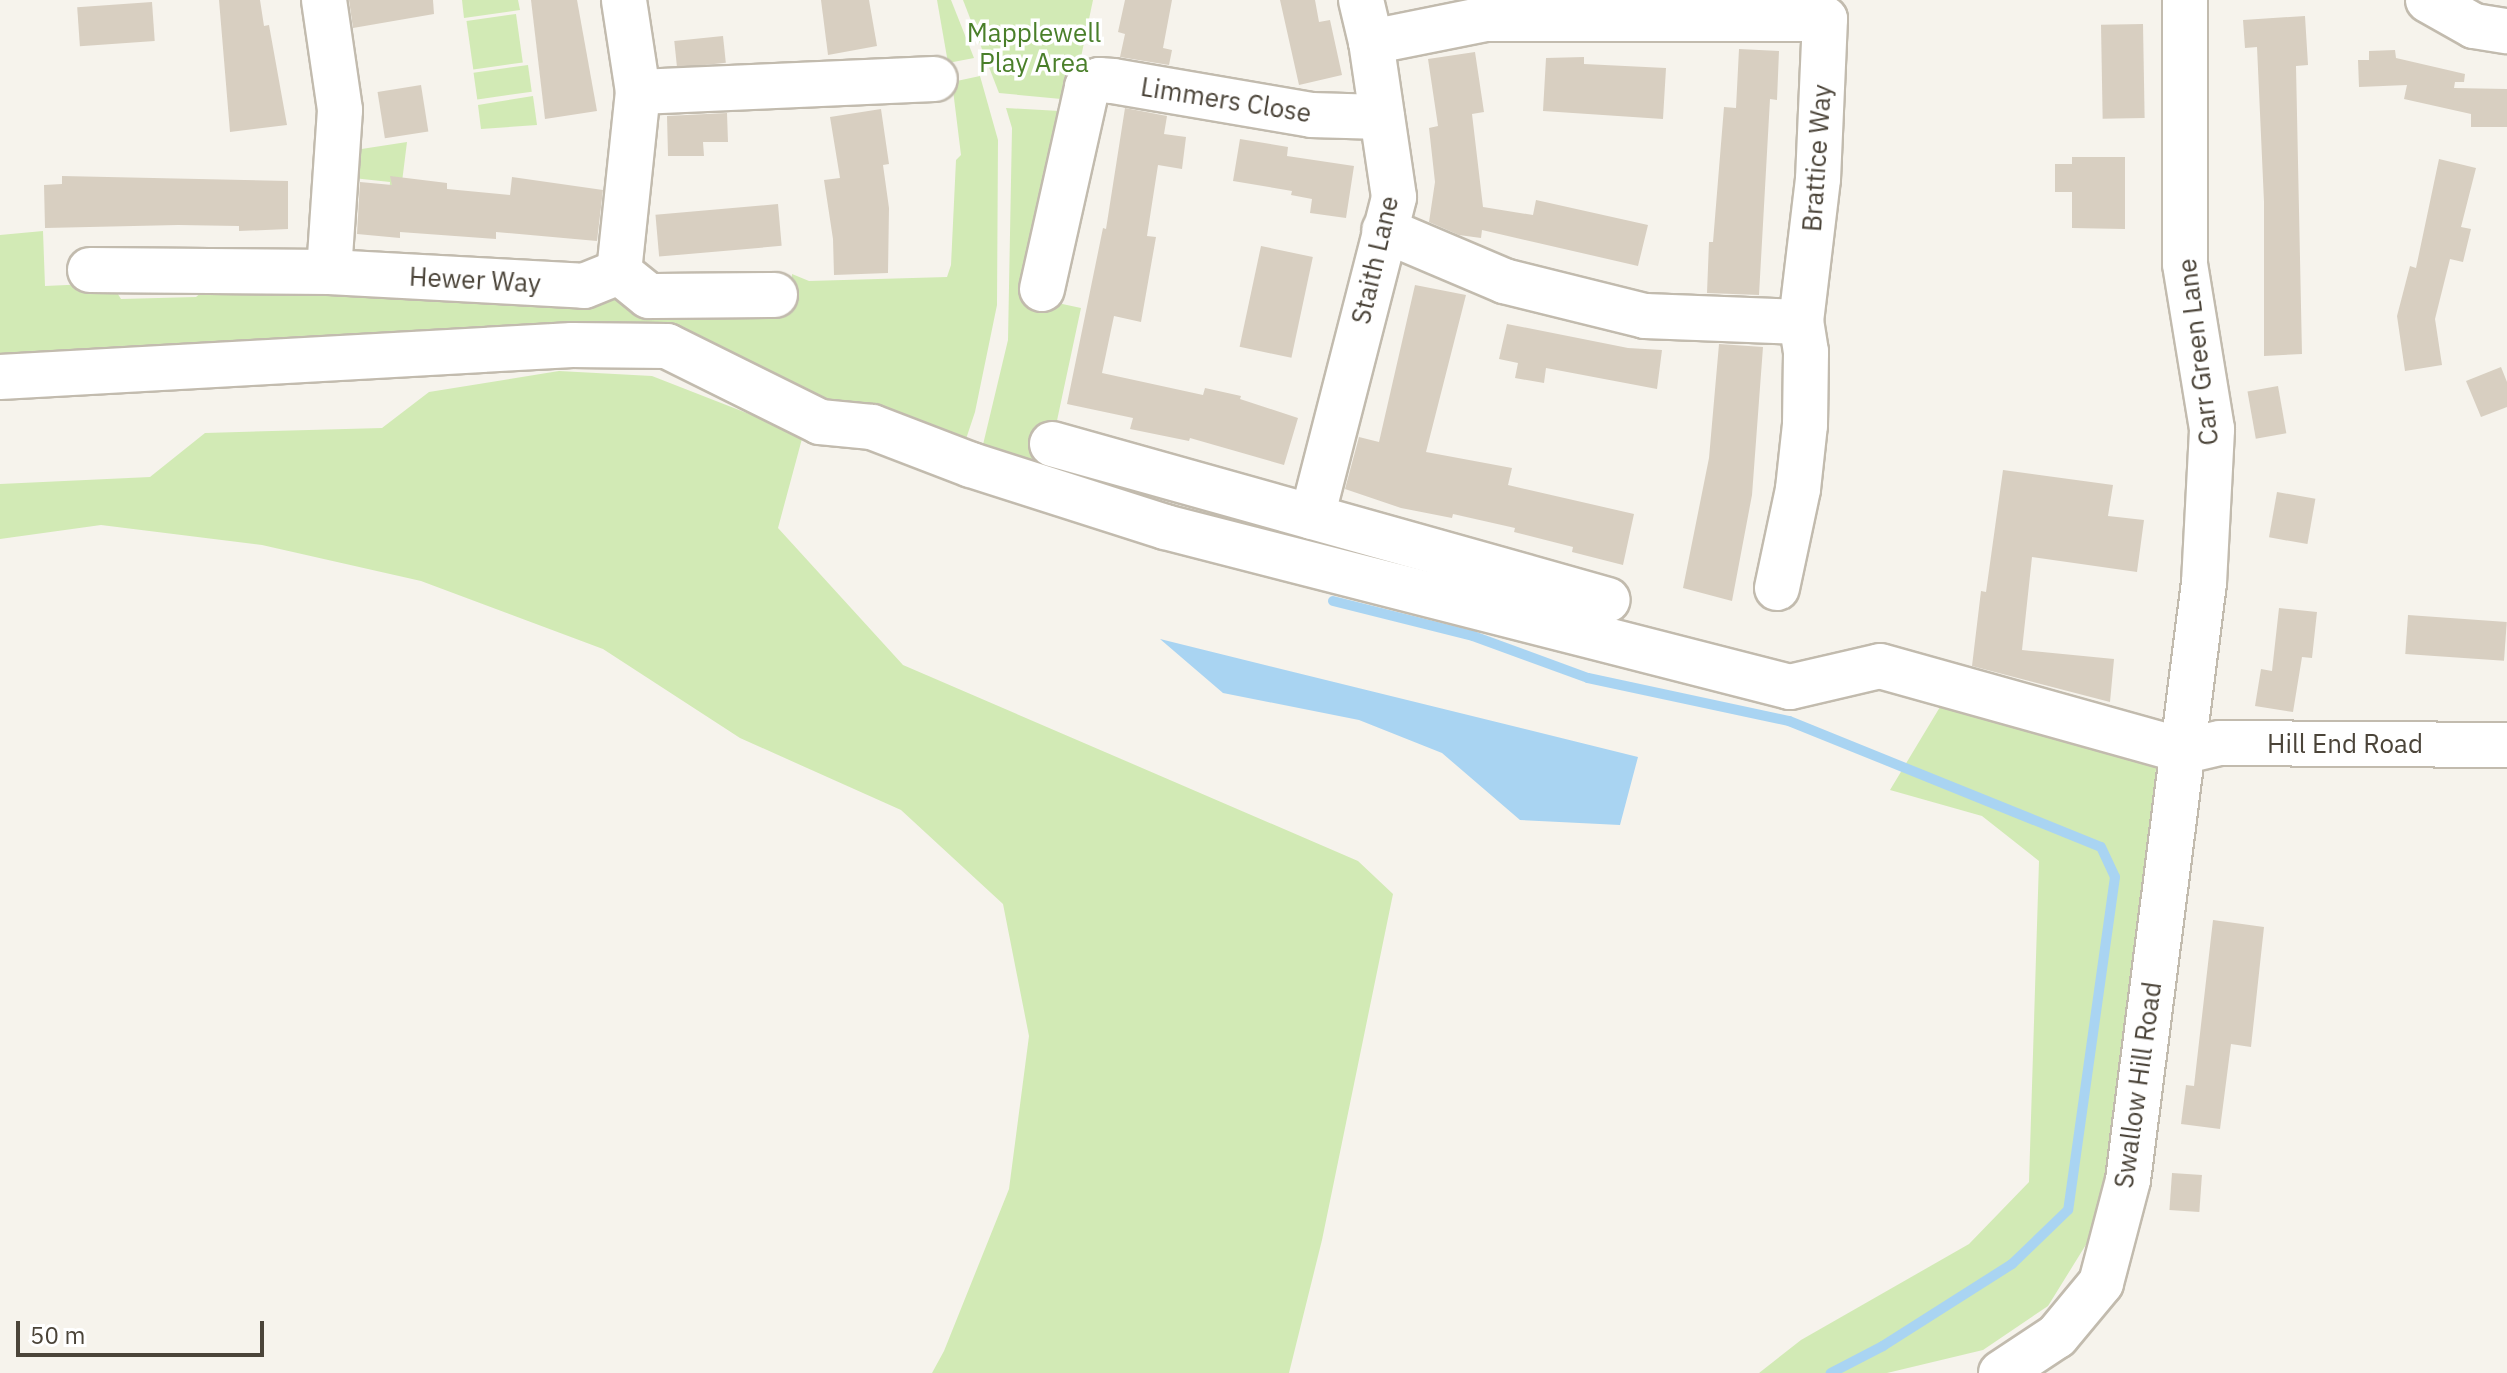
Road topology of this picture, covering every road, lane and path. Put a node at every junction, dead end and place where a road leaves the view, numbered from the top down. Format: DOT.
graph roads {
  1 [pos="324,0"];
  2 [pos="624,0"];
  3 [pos="1361,0"];
  4 [pos="2185,0"];
  5 [pos="2428,0"];
  6 [pos="1826,10"];
  7 [pos="2507,31"];
  8 [pos="1371,42"];
  9 [pos="935,79"];
  10 [pos="638,92"];
  11 [pos="1382,117"];
  12 [pos="1384,230"];
  13 [pos="90,270"];
  14 [pos="329,272"];
  15 [pos="619,272"];
  16 [pos="1042,289"];
  17 [pos="775,295"];
  18 [pos="1801,322"];
  19 [pos="0,377"];
  20 [pos="1052,444"];
  21 [pos="1312,517"];
  22 [pos="1777,588"];
  23 [pos="1608,600"];
  24 [pos="2507,745"];
  25 [pos="2185,751"];
  26 [pos="2001,1373"];
  1 -- 14 [label="street"];
  2 -- 10 [label="street"];
  3 -- 8 [label="street, Staith Lane"];
  4 -- 25 [label="street, Carr Green Lane"];
  5 -- 7 [label="street"];
  6 -- 8 [label="street, Brattice Way"];
  6 -- 18 [label="street, Brattice Way"];
  8 -- 11 [label="street, Staith Lane"];
  9 -- 10 [label="street"];
  10 -- 15 [label="street"];
  11 -- 12 [label="street, Staith Lane"];
  11 -- 16 [label="street, Limmers Close"];
  12 -- 18 [label="street"];
  12 -- 21 [label="street, Staith Lane"];
  13 -- 14 [label="street, Hewer Way"];
  14 -- 15 [label="street, Hewer Way"];
  15 -- 17 [label="street"];
  18 -- 22 [label="street, Brattice Way"];
  19 -- 25 [label="street"];
  20 -- 21 [label="street"];
  21 -- 23 [label="street"];
  24 -- 25 [label="street, Hill End Road"];
  25 -- 26 [label="street, Swallow Hill Road"];
}
